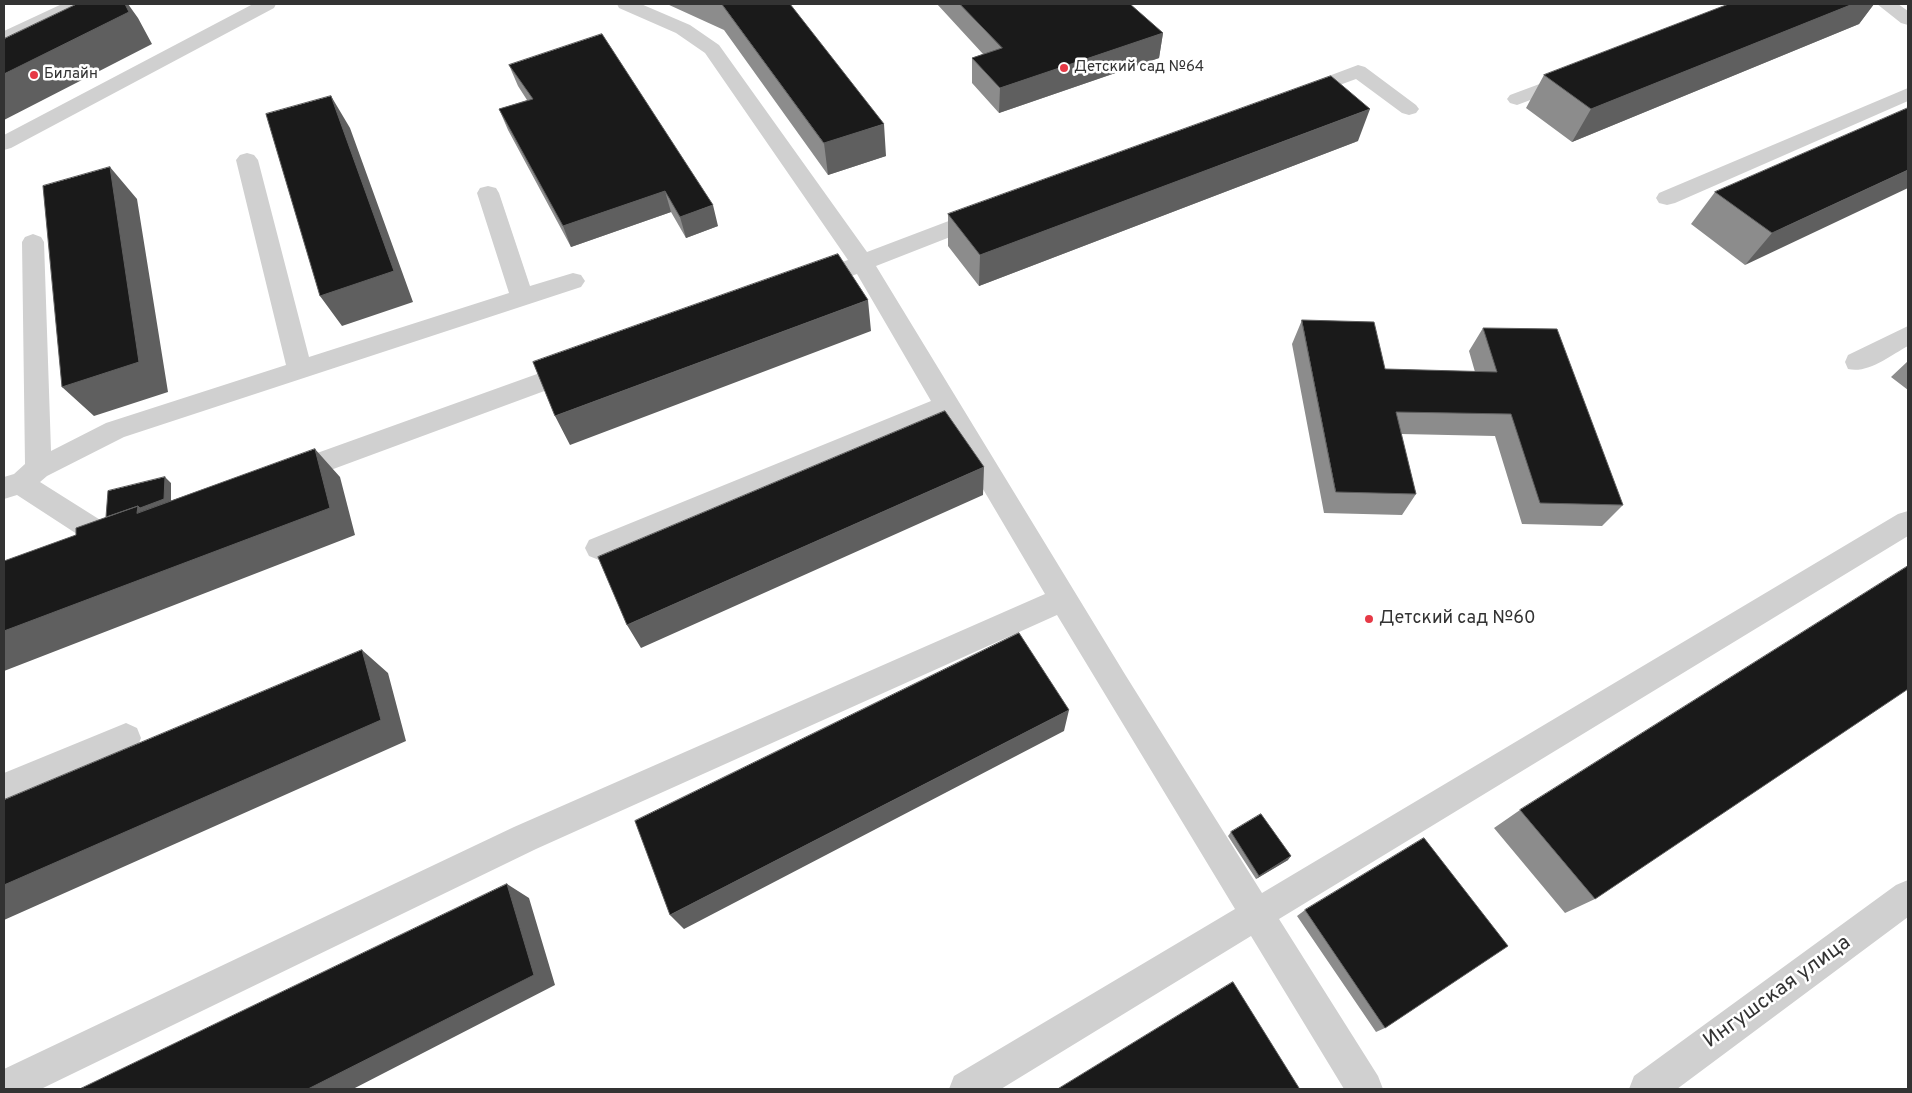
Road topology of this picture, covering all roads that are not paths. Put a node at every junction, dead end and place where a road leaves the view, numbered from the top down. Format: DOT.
graph roads {
  1 [pos="76,4"];
  2 [pos="267,4"];
  3 [pos="626,4"];
  4 [pos="1886,4"];
  5 [pos="1908,19"];
  6 [pos="4,38"];
  7 [pos="1588,71"];
  8 [pos="1908,94"];
  9 [pos="1285,99"];
  10 [pos="1517,99"];
  11 [pos="1409,109"];
  12 [pos="4,143"];
  13 [pos="247,160"];
  14 [pos="488,193"];
  15 [pos="1667,198"];
  16 [pos="1000,209"];
  17 [pos="34,242"];
  18 [pos="862,262"];
  19 [pos="573,281"];
  20 [pos="788,290"];
  21 [pos="522,297"];
  22 [pos="1908,335"];
  23 [pos="602,359"];
  24 [pos="1857,362"];
  25 [pos="300,370"];
  26 [pos="947,405"];
  27 [pos="20,480"];
  28 [pos="268,483"];
  29 [pos="1908,522"];
  30 [pos="138,531"];
  31 [pos="599,548"];
  32 [pos="1062,599"];
  33 [pos="126,738"];
  34 [pos="4,788"];
  35 [pos="1908,897"];
  36 [pos="1257,915"];
  37 [pos="4,1088"];
  38 [pos="967,1089"];
  39 [pos="1365,1089"];
  40 [pos="1649,1089"];
  1 -- 6 [label="street"];
  2 -- 12 [label="street"];
  3 -- 18 [label="street"];
  4 -- 5 [label="street"];
  7 -- 10 [label="street"];
  8 -- 15 [label="street"];
  9 -- 11 [label="street"];
  13 -- 25 [label="street"];
  14 -- 21 [label="street"];
  16 -- 18 [label="street"];
  17 -- 27 [label="street"];
  18 -- 20 [label="street"];
  18 -- 26 [label="street"];
  19 -- 21 [label="street"];
  21 -- 25 [label="street"];
  22 -- 24 [label="street"];
  23 -- 28 [label="street"];
  25 -- 27 [label="street"];
  26 -- 31 [label="street"];
  26 -- 32 [label="street"];
  27 -- 30 [label="street"];
  29 -- 36 [label="street"];
  32 -- 36 [label="street"];
  32 -- 37 [label="street"];
  33 -- 34 [label="street"];
  35 -- 40 [label="street, Ингушская улица"];
  36 -- 38 [label="street"];
  36 -- 39 [label="street"];
}
